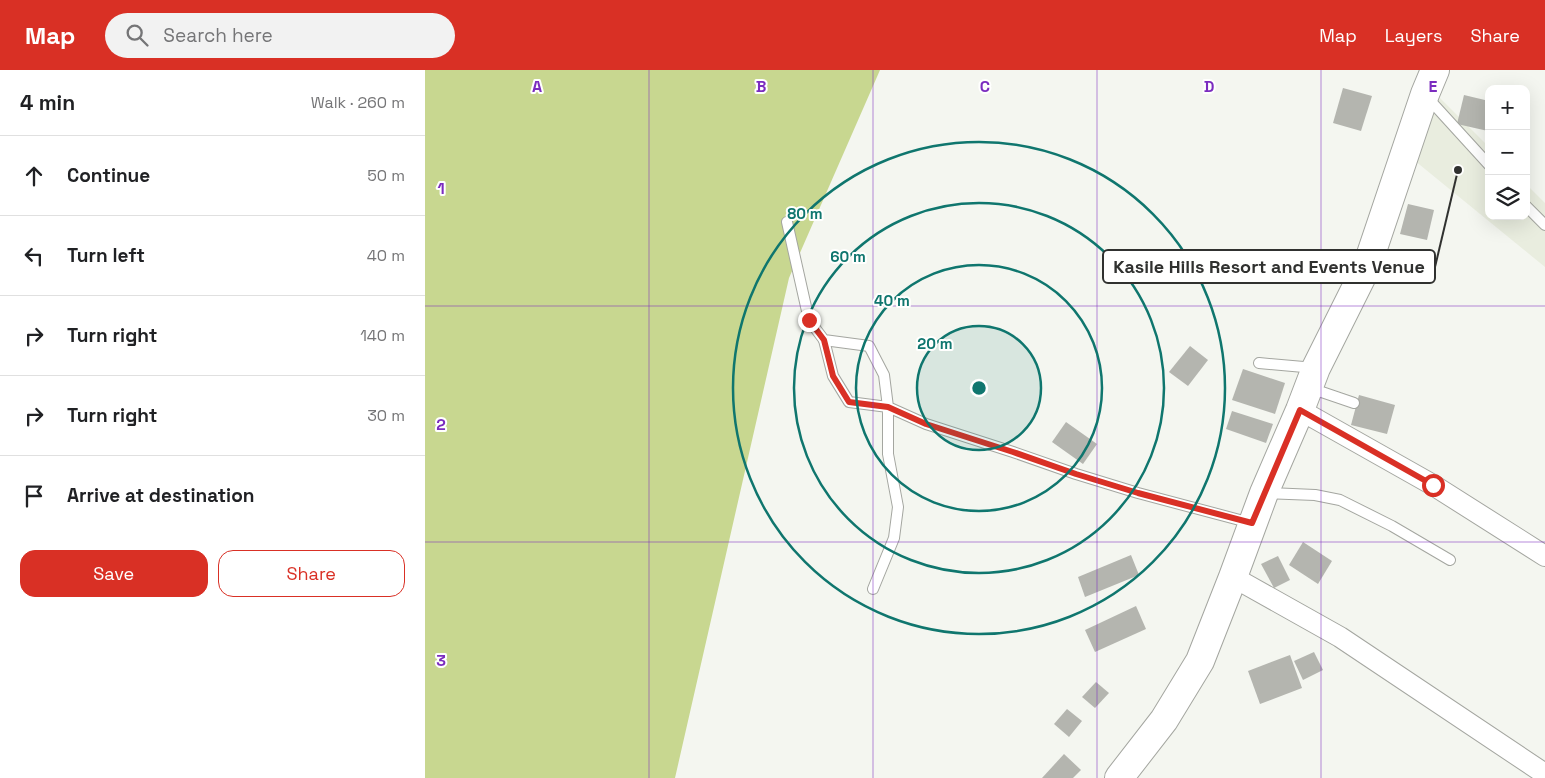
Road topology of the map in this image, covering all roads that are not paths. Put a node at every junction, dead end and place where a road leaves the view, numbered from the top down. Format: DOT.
graph roads {
  1 [pos="1430,82"];
  2 [pos="1485,159"];
  3 [pos="1530,210"];
  4 [pos="787,222"];
  5 [pos="1545,225"];
  6 [pos="824,340"];
  7 [pos="1259,363"];
  8 [pos="1308,388"];
  9 [pos="1354,403"];
  10 [pos="888,407"];
  11 [pos="1264,494"];
  12 [pos="1252,523"];
  13 [pos="1545,556"];
  14 [pos="1450,560"];
  15 [pos="1233,577"];
  16 [pos="873,589"];
  17 [pos="1545,774"];
  18 [pos="1119,778"];
  1 -- 2 [label="lane"];
  1 -- 8 [label="main road"];
  3 -- 5 [label="lane"];
  4 -- 6 [label="lane"];
  6 -- 10 [label="lane"];
  6 -- 10 [label="lane"];
  7 -- 8 [label="lane"];
  8 -- 9 [label="lane"];
  8 -- 11 [label="main road"];
  8 -- 13 [label="street"];
  10 -- 12 [label="lane"];
  10 -- 16 [label="lane"];
  11 -- 12 [label="main road"];
  11 -- 14 [label="lane"];
  12 -- 15 [label="main road"];
  15 -- 17 [label="street"];
  15 -- 18 [label="main road"];
}
